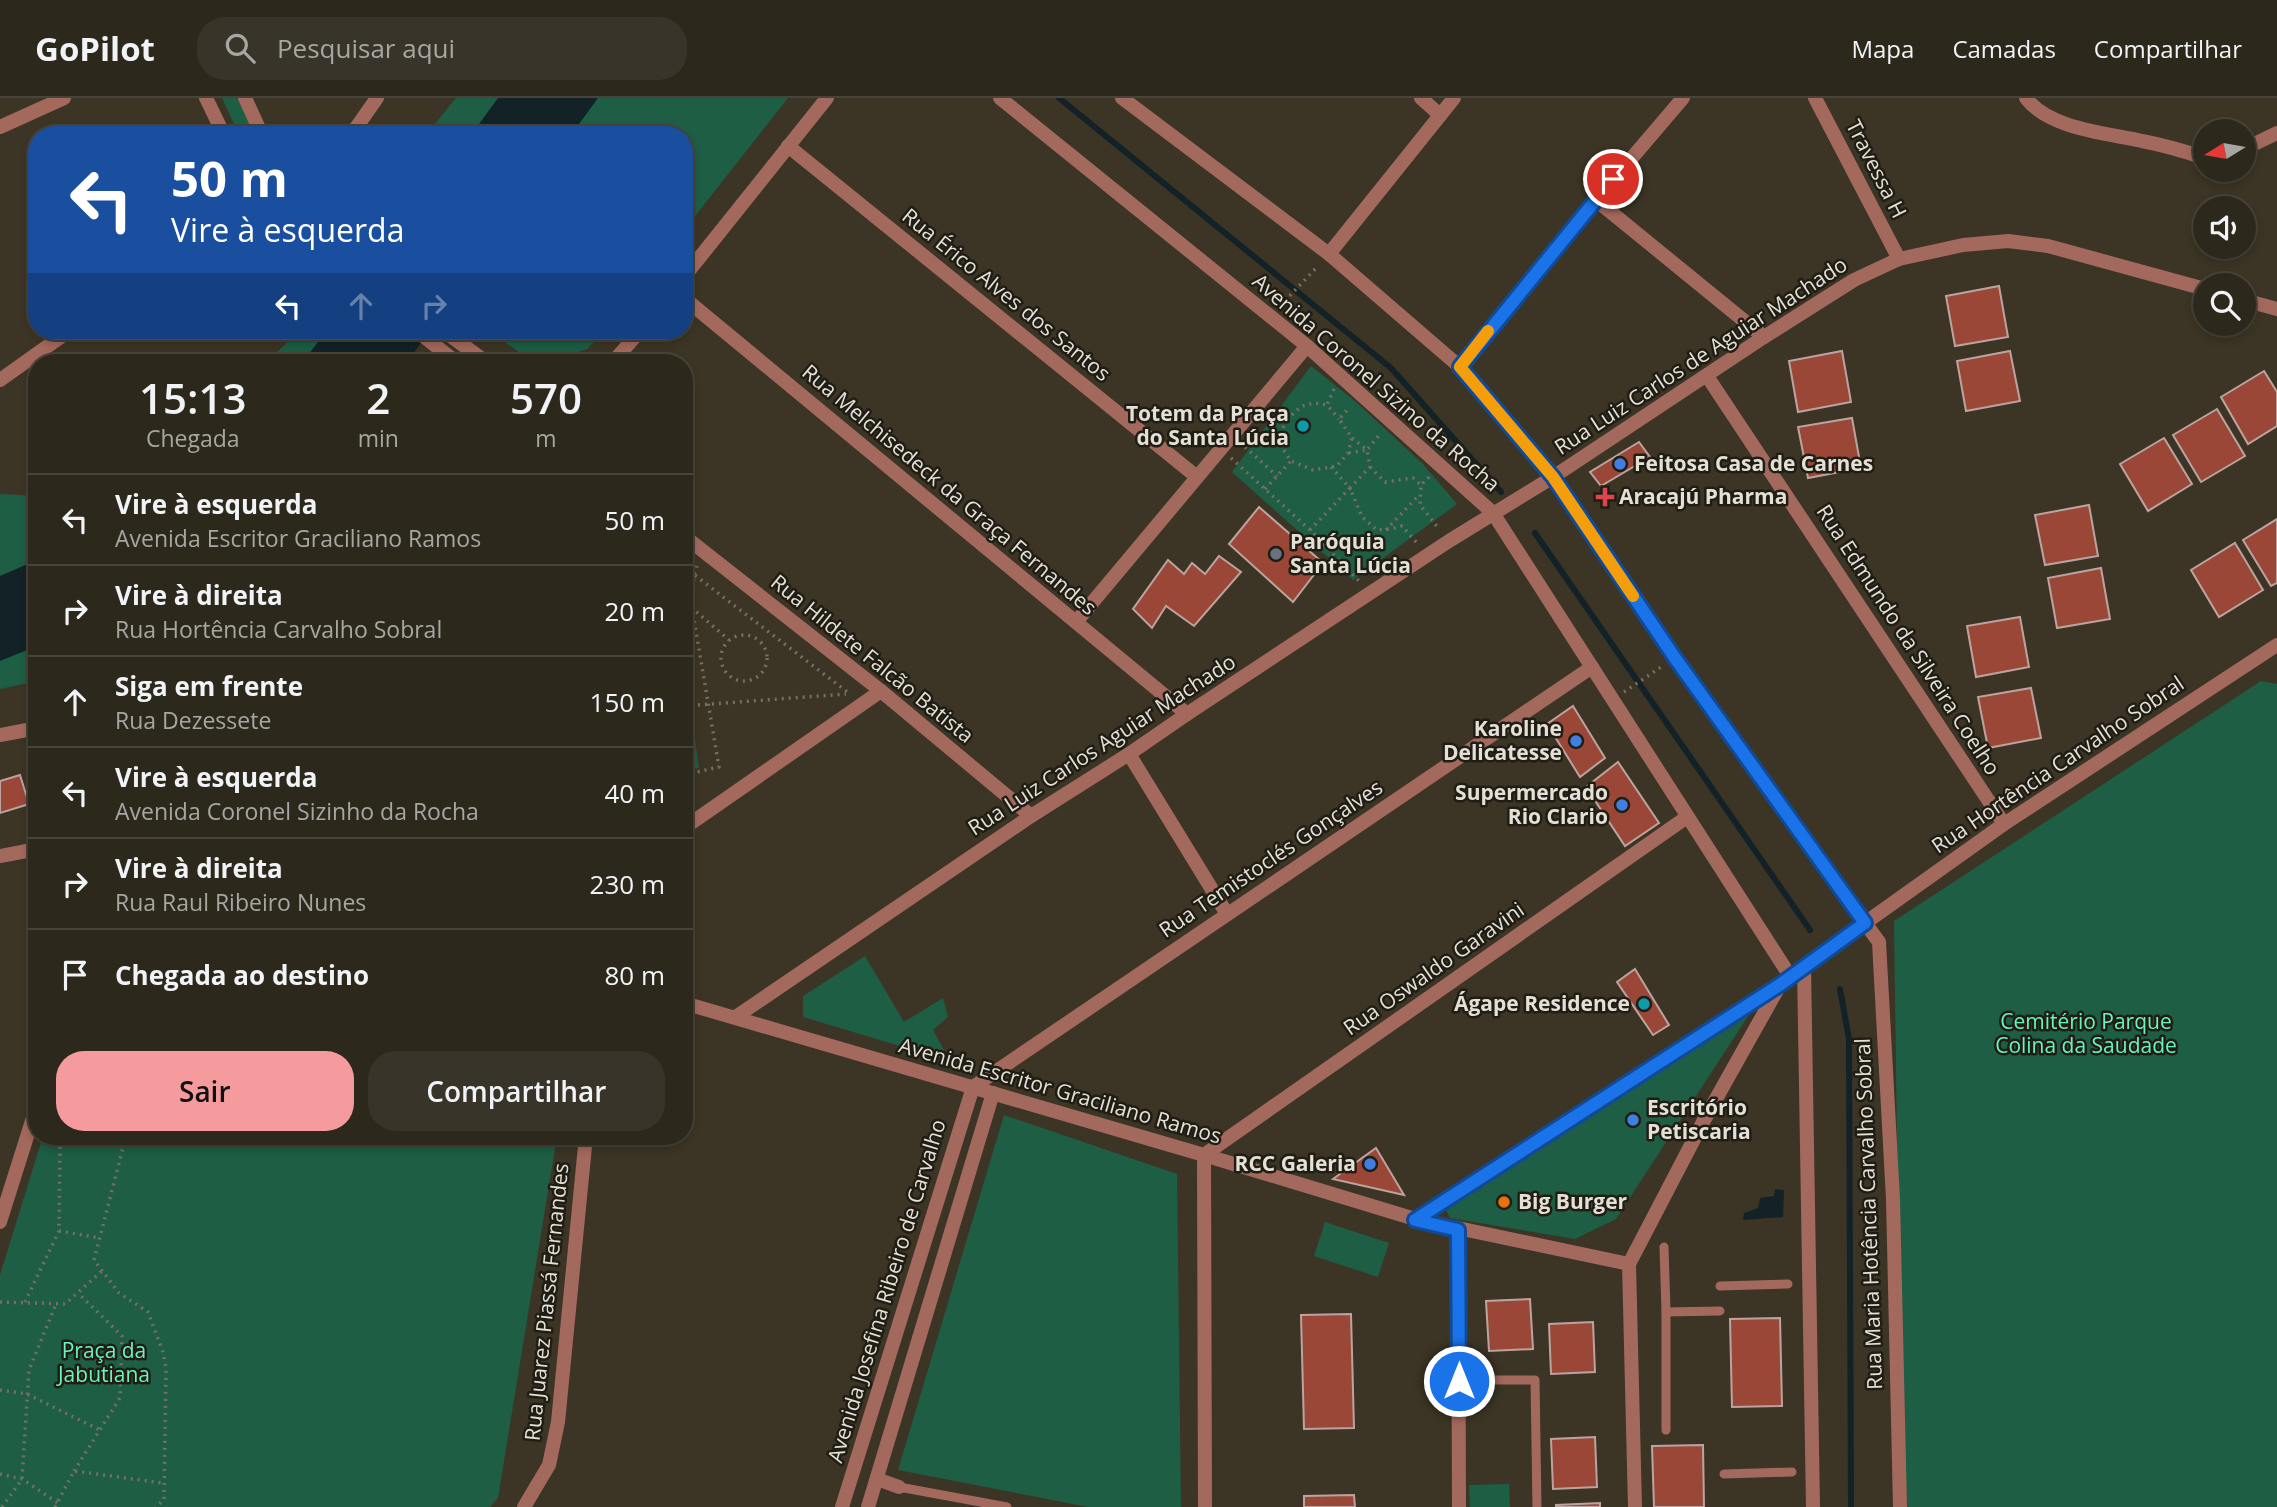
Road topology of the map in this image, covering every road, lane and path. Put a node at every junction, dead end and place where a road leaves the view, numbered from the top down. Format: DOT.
graph roads {
  1 [pos="64,98"];
  2 [pos="206,98"];
  3 [pos="245,98"];
  4 [pos="377,98"];
  5 [pos="827,98"];
  6 [pos="1000,98"];
  7 [pos="1122,98"];
  8 [pos="1421,98"];
  9 [pos="1454,98"];
  10 [pos="1683,98"];
  11 [pos="1815,98"];
  12 [pos="2026,98"];
  13 [pos="1440,115"];
  14 [pos="1,123"];
  15 [pos="220,126"];
  16 [pos="258,126"];
  17 [pos="357,126"];
  18 [pos="2277,134"];
  19 [pos="2256,144"];
  20 [pos="788,146"];
  21 [pos="2193,154"];
  22 [pos="1595,200"];
  23 [pos="1329,254"];
  24 [pos="1899,259"];
  25 [pos="693,266"];
  26 [pos="2193,286"];
  27 [pos="2256,303"];
  28 [pos="693,305"];
  29 [pos="2277,309"];
  30 [pos="1271,316"];
  31 [pos="1764,337"];
  32 [pos="56,340"];
  33 [pos="428,340"];
  34 [pos="456,340"];
  35 [pos="631,340"];
  36 [pos="1307,346"];
  37 [pos="37,354"];
  38 [pos="446,354"];
  39 [pos="475,354"];
  40 [pos="620,354"];
  41 [pos="28,360"];
  42 [pos="1460,367"];
  43 [pos="1340,375"];
  44 [pos="1707,376"];
  45 [pos="0,380"];
  46 [pos="1361,394"];
  47 [pos="1261,401"];
  48 [pos="1326,405"];
  49 [pos="1339,419"];
  50 [pos="1286,421"];
  51 [pos="1391,422"];
  52 [pos="1233,435"];
  53 [pos="1352,438"];
  54 [pos="1221,448"];
  55 [pos="1367,450"];
  56 [pos="1348,453"];
  57 [pos="1291,461"];
  58 [pos="1440,466"];
  59 [pos="1331,467"];
  60 [pos="1370,467"];
  61 [pos="1277,476"];
  62 [pos="1198,477"];
  63 [pos="1553,477"];
  64 [pos="1421,485"];
  65 [pos="1350,488"];
  66 [pos="1265,489"];
  67 [pos="1420,494"];
  68 [pos="1493,513"];
  69 [pos="1310,530"];
  70 [pos="1386,530"];
  71 [pos="1449,541"];
  72 [pos="693,543"];
  73 [pos="702,550"];
  74 [pos="1427,555"];
  75 [pos="694,575"];
  76 [pos="693,592"];
  77 [pos="1371,593"];
  78 [pos="693,609"];
  79 [pos="693,614"];
  80 [pos="1076,622"];
  81 [pos="729,640"];
  82 [pos="2277,645"];
  83 [pos="1675,658"];
  84 [pos="1592,667"];
  85 [pos="881,691"];
  86 [pos="850,694"];
  87 [pos="1614,699"];
  88 [pos="839,702"];
  89 [pos="708,704"];
  90 [pos="693,705"];
  91 [pos="1187,714"];
  92 [pos="28,730"];
  93 [pos="0,735"];
  94 [pos="1129,754"];
  95 [pos="693,773"];
  96 [pos="1031,816"];
  97 [pos="1687,817"];
  98 [pos="693,822"];
  99 [pos="2004,824"];
  100 [pos="28,851"];
  101 [pos="0,856"];
  102 [pos="1227,914"];
  103 [pos="1865,923"];
  104 [pos="1804,966"];
  105 [pos="1785,980"];
  106 [pos="693,1005"];
  107 [pos="737,1016"];
  108 [pos="973,1087"];
  109 [pos="993,1093"];
  110 [pos="28,1133"];
  111 [pos="60,1145"];
  112 [pos="124,1145"];
  113 [pos="585,1145"];
  114 [pos="1204,1155"];
  115 [pos="1415,1220"];
  116 [pos="0,1222"];
  117 [pos="1458,1230"];
  118 [pos="59,1231"];
  119 [pos="100,1238"];
  120 [pos="1664,1247"];
  121 [pos="1629,1264"];
  122 [pos="102,1271"];
  123 [pos="1788,1284"];
  124 [pos="1720,1286"];
  125 [pos="78,1293"];
  126 [pos="0,1302"];
  127 [pos="26,1302"];
  128 [pos="55,1304"];
  129 [pos="1720,1311"];
  130 [pos="1667,1312"];
  131 [pos="1466,1380"];
  132 [pos="0,1390"];
  133 [pos="27,1394"];
  134 [pos="100,1430"];
  135 [pos="1666,1430"];
  136 [pos="74,1471"];
  137 [pos="1792,1472"];
  138 [pos="1724,1474"];
  139 [pos="0,1475"];
  140 [pos="22,1479"];
  141 [pos="877,1479"];
  142 [pos="164,1483"];
  143 [pos="899,1488"];
  144 [pos="57,1505"];
  145 [pos="2,1507"];
  146 [pos="155,1507"];
  147 [pos="524,1507"];
  148 [pos="842,1507"];
  149 [pos="868,1507"];
  150 [pos="1007,1507"];
  151 [pos="1205,1507"];
  152 [pos="1459,1507"];
  153 [pos="1536,1507"];
  154 [pos="1635,1507"];
  155 [pos="1813,1507"];
  156 [pos="1899,1507"];
  1 -- 14 [label="street"];
  2 -- 15 [label="street"];
  3 -- 16 [label="street"];
  4 -- 17 [label="street"];
  5 -- 20 [label="street"];
  6 -- 30 [label="street, Avenida Coronel Sizino da Rocha"];
  7 -- 23 [label="street, Rua Maria Hotência Carvalho Sobral"];
  8 -- 13 [label="street"];
  9 -- 13 [label="street"];
  10 -- 22 [label="street"];
  11 -- 24 [label="street, Travessa H"];
  12 -- 21 [label="street"];
  13 -- 23 [label="street"];
  18 -- 19 [label="street"];
  20 -- 25 [label="street"];
  20 -- 62 [label="street, Rua Érico Alves dos Santos"];
  22 -- 31 [label="street"];
  22 -- 42 [label="street"];
  23 -- 30 [label="path"];
  23 -- 42 [label="street, Rua Maria Hotência Carvalho Sobral"];
  24 -- 26 [label="street"];
  24 -- 31 [label="street, Rua Luiz Carlos de Aguiar Machado"];
  27 -- 29 [label="street"];
  28 -- 80 [label="street, Rua Melchisedeck da Graça Fernandes"];
  30 -- 36 [label="street, Avenida Coronel Sizino da Rocha"];
  31 -- 44 [label="street, Rua Luiz Carlos de Aguiar Machado"];
  32 -- 37 [label="street"];
  33 -- 38 [label="street"];
  34 -- 39 [label="street"];
  35 -- 40 [label="street"];
  36 -- 43 [label="street, Avenida Coronel Sizino da Rocha"];
  36 -- 47 [label="street"];
  41 -- 45 [label="street"];
  42 -- 63 [label="street, Rua Maria Hotência Carvalho Sobral"];
  43 -- 46 [label="street, Avenida Coronel Sizino da Rocha"];
  43 -- 48 [label="path"];
  44 -- 63 [label="street, Rua Luiz Carlos de Aguiar Machado"];
  44 -- 99 [label="street, Rua Edmundo da Silveira Coelho"];
  46 -- 49 [label="path"];
  46 -- 51 [label="street, Avenida Coronel Sizino da Rocha"];
  47 -- 50 [label="path"];
  47 -- 52 [label="street"];
  48 -- 49 [label="path"];
  48 -- 50 [label="path"];
  49 -- 53 [label="path"];
  50 -- 57 [label="path"];
  51 -- 55 [label="path"];
  51 -- 58 [label="street, Avenida Coronel Sizino da Rocha"];
  52 -- 54 [label="street"];
  52 -- 61 [label="path"];
  53 -- 55 [label="path"];
  53 -- 56 [label="path"];
  54 -- 62 [label="street"];
  54 -- 66 [label="path"];
  55 -- 56 [label="path"];
  55 -- 60 [label="path"];
  56 -- 59 [label="path"];
  57 -- 59 [label="path"];
  57 -- 61 [label="path"];
  58 -- 64 [label="path"];
  58 -- 68 [label="street, Avenida Coronel Sizino da Rocha"];
  59 -- 65 [label="path"];
  60 -- 64 [label="path"];
  60 -- 65 [label="path"];
  61 -- 66 [label="path"];
  62 -- 80 [label="street"];
  63 -- 68 [label="street, Rua Luiz Carlos de Aguiar Machado"];
  63 -- 83 [label="street, Rua Maria Hotência Carvalho Sobral"];
  64 -- 67 [label="path"];
  65 -- 69 [label="path"];
  65 -- 70 [label="path"];
  66 -- 69 [label="path"];
  67 -- 70 [label="path"];
  67 -- 71 [label="path"];
  68 -- 71 [label="street, Rua Luiz Carlos Aguiar Machado"];
  68 -- 84 [label="street, Avenida Coronel Sizino da Rocha"];
  69 -- 77 [label="path"];
  70 -- 74 [label="path"];
  71 -- 74 [label="street, Rua Luiz Carlos Aguiar Machado"];
  72 -- 73 [label="street, Rua Hildete Falcão Batista"];
  73 -- 75 [label="path"];
  73 -- 85 [label="street, Rua Hildete Falcão Batista"];
  74 -- 77 [label="street, Rua Luiz Carlos Aguiar Machado"];
  75 -- 76 [label="path"];
  75 -- 86 [label="path"];
  77 -- 91 [label="street, Rua Luiz Carlos Aguiar Machado"];
  78 -- 81 [label="path"];
  79 -- 89 [label="path"];
  80 -- 91 [label="street, Rua Melchisedeck da Graça Fernandes"];
  81 -- 81 [label="path"];
  82 -- 99 [label="street, Rua Hortência Carvalho Sobral"];
  83 -- 87 [label="path"];
  83 -- 103 [label="street, Rua Maria Hotência Carvalho Sobral"];
  84 -- 87 [label="street, Avenida Coronel Sizino da Rocha"];
  84 -- 102 [label="street, Rua Temistoclés Gonçalves"];
  85 -- 86 [label="path"];
  85 -- 96 [label="street, Rua Hildete Falcão Batista"];
  85 -- 98 [label="street"];
  86 -- 88 [label="path"];
  86 -- 89 [label="path"];
  87 -- 97 [label="street, Avenida Coronel Sizino da Rocha"];
  89 -- 90 [label="path"];
  89 -- 95 [label="path"];
  91 -- 94 [label="street, Rua Luiz Carlos Aguiar Machado"];
  92 -- 93 [label="street"];
  94 -- 96 [label="street, Rua Luiz Carlos Aguiar Machado"];
  94 -- 102 [label="street"];
  96 -- 107 [label="street, Rua Luiz Carlos Aguiar Machado"];
  97 -- 105 [label="street, Avenida Coronel Sizino da Rocha"];
  97 -- 114 [label="street, Rua Oswaldo Garavini"];
  99 -- 103 [label="street, Rua Hortência Carvalho Sobral"];
  100 -- 101 [label="street"];
  102 -- 108 [label="street, Rua Temistoclés Gonçalves"];
  103 -- 104 [label="street, Rua Hortência Carvalho Sobral"];
  103 -- 156 [label="street, Rua Maria Hotência Carvalho Sobral"];
  104 -- 105 [label="street, Rua Hortência Carvalho Sobral"];
  104 -- 155 [label="street"];
  105 -- 115 [label="street"];
  105 -- 121 [label="street"];
  106 -- 107 [label="street, Avenida Escritor Graciliano Ramos"];
  107 -- 108 [label="street, Avenida Escritor Graciliano Ramos"];
  108 -- 109 [label="street, Avenida Escritor Graciliano Ramos"];
  108 -- 148 [label="street, Avenida Josefina Ribeiro de Carvalho"];
  109 -- 114 [label="street, Avenida Escritor Graciliano Ramos"];
  109 -- 141 [label="street, Avenida Josefina Ribeiro de Carvalho"];
  110 -- 116 [label="street"];
  111 -- 118 [label="path"];
  112 -- 119 [label="path"];
  113 -- 147 [label="street, Rua Juarez Piassá Fernandes"];
  114 -- 115 [label="street, Avenida Escritor Graciliano Ramos"];
  114 -- 151 [label="street"];
  115 -- 117 [label="street, Avenida Escritor Graciliano Ramos"];
  117 -- 121 [label="street, Avenida Escritor Graciliano Ramos"];
  117 -- 131 [label="street"];
  118 -- 119 [label="path"];
  118 -- 127 [label="path"];
  119 -- 122 [label="path"];
  120 -- 130 [label="lane"];
  121 -- 154 [label="street"];
  122 -- 125 [label="path"];
  122 -- 142 [label="path"];
  123 -- 124 [label="lane"];
  125 -- 128 [label="path"];
  125 -- 134 [label="path"];
  126 -- 127 [label="path"];
  127 -- 128 [label="path"];
  128 -- 133 [label="path"];
  129 -- 130 [label="lane"];
  130 -- 135 [label="lane"];
  131 -- 152 [label="street"];
  131 -- 153 [label="lane"];
  132 -- 133 [label="path"];
  133 -- 134 [label="path"];
  133 -- 140 [label="path"];
  134 -- 136 [label="path"];
  136 -- 142 [label="path"];
  136 -- 144 [label="path"];
  137 -- 138 [label="lane"];
  139 -- 140 [label="path"];
  140 -- 144 [label="path"];
  140 -- 145 [label="path"];
  141 -- 143 [label="street"];
  141 -- 149 [label="street, Avenida Josefina Ribeiro de Carvalho"];
  142 -- 146 [label="path"];
  143 -- 150 [label="lane"];
}
